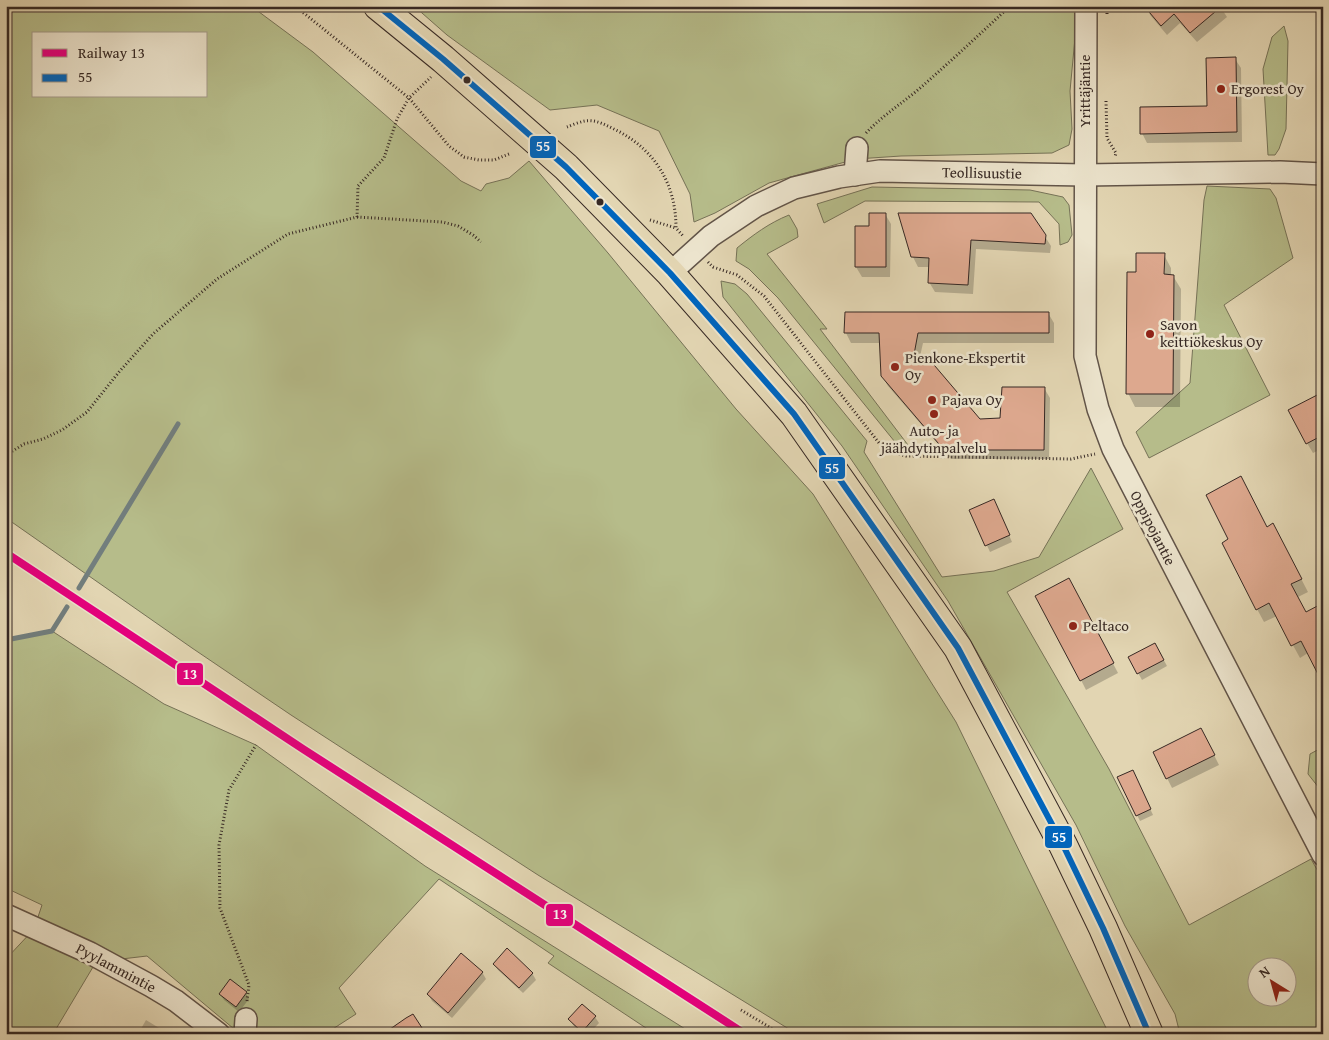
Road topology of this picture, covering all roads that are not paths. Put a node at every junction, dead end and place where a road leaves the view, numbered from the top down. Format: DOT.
graph roads {
  1 [pos="378,6"];
  2 [pos="1086,6"];
  3 [pos="857,148"];
  4 [pos="1323,174"];
  5 [pos="855,175"];
  6 [pos="1085,175"];
  7 [pos="670,273"];
  8 [pos="1323,855"];
  9 [pos="6,915"];
  10 [pos="219,1034"];
  11 [pos="1149,1034"];
  1 -- 7 [label="highway"];
  2 -- 6 [label="street, Yrittäjäntie"];
  3 -- 5 [label="street"];
  4 -- 6 [label="street, Teollisuustie"];
  5 -- 6 [label="street, Teollisuustie"];
  5 -- 7 [label="street, Teollisuustie"];
  6 -- 8 [label="street, Oppipojantie"];
  7 -- 11 [label="highway"];
  9 -- 10 [label="street, Pyylammintie"];
}
